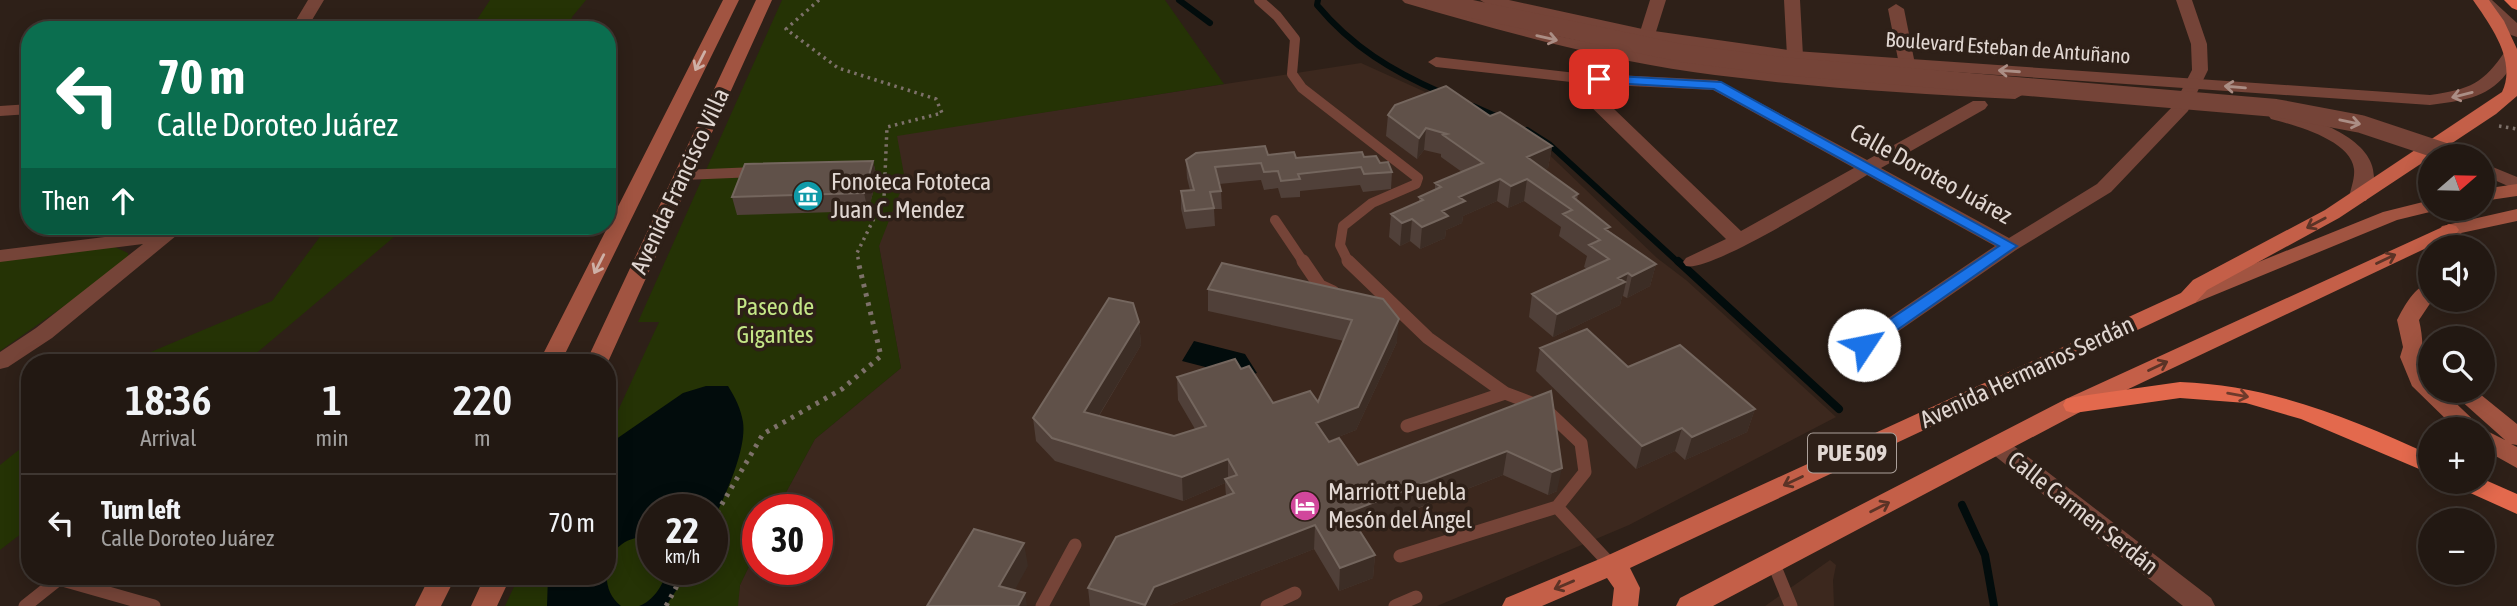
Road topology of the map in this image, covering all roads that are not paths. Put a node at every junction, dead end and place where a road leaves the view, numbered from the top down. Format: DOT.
graph roads {
  1 [pos="316,0"];
  2 [pos="731,0"];
  3 [pos="764,0"];
  4 [pos="1259,0"];
  5 [pos="1410,0"];
  6 [pos="1432,0"];
  7 [pos="1488,0"];
  8 [pos="1658,0"];
  9 [pos="1792,0"];
  10 [pos="2184,0"];
  11 [pos="2482,0"];
  12 [pos="2512,0"];
  13 [pos="1533,5"];
  14 [pos="2517,5"];
  15 [pos="1896,9"];
  16 [pos="303,21"];
  17 [pos="2517,32"];
  18 [pos="1647,35"];
  19 [pos="2512,53"];
  20 [pos="1795,56"];
  21 [pos="1436,62"];
  22 [pos="1907,64"];
  23 [pos="2194,83"];
  24 [pos="1581,84"];
  25 [pos="1979,105"];
  26 [pos="2182,107"];
  27 [pos="21,109"];
  28 [pos="0,111"];
  29 [pos="2421,144"];
  30 [pos="1869,167"];
  31 [pos="768,172"];
  32 [pos="2496,174"];
  33 [pos="683,175"];
  34 [pos="2517,184"];
  35 [pos="2517,190"];
  36 [pos="2496,193"];
  37 [pos="2359,197"];
  38 [pos="2418,209"];
  39 [pos="2517,215"];
  40 [pos="1275,220"];
  41 [pos="616,230"];
  42 [pos="141,235"];
  43 [pos="168,235"];
  44 [pos="614,235"];
  45 [pos="2462,235"];
  46 [pos="1739,240"];
  47 [pos="2009,246"];
  48 [pos="2418,254"];
  49 [pos="0,256"];
  50 [pos="1693,262"];
  51 [pos="1344,298"];
  52 [pos="2188,298"];
  53 [pos="2418,302"];
  54 [pos="1392,320"];
  55 [pos="1428,338"];
  56 [pos="2418,344"];
  57 [pos="554,354"];
  58 [pos="601,354"];
  59 [pos="2418,355"];
  60 [pos="1843,359"];
  61 [pos="0,362"];
  62 [pos="2418,376"];
  63 [pos="1505,393"];
  64 [pos="2441,403"];
  65 [pos="2476,403"];
  66 [pos="2074,405"];
  67 [pos="2456,417"];
  68 [pos="1407,426"];
  69 [pos="2517,437"];
  70 [pos="2495,444"];
  71 [pos="1998,446"];
  72 [pos="2517,458"];
  73 [pos="2418,459"];
  74 [pos="2494,494"];
  75 [pos="2517,505"];
  76 [pos="1557,507"];
  77 [pos="1075,545"];
  78 [pos="1400,556"];
  79 [pos="1773,562"];
  80 [pos="1611,565"];
  81 [pos="51,585"];
  82 [pos="80,585"];
  83 [pos="438,585"];
  84 [pos="494,585"];
  85 [pos="1295,593"];
  86 [pos="1416,597"];
  87 [pos="1692,605"];
  88 [pos="25,606"];
  89 [pos="155,606"];
  90 [pos="428,606"];
  91 [pos="484,606"];
  92 [pos="1042,606"];
  93 [pos="1267,606"];
  94 [pos="1395,606"];
  95 [pos="1515,606"];
  96 [pos="1625,606"];
  97 [pos="1791,606"];
  98 [pos="2202,606"];
  1 -- 16 [label="street"];
  2 -- 41 [label="main road, Avenida Francisco Villa, one-way"];
  3 -- 33 [label="main road, Avenida Francisco Villa"];
  4 -- 55 [label="lane"];
  5 -- 26 [label="street, one-way"];
  6 -- 29 [label="street, Boulevard Esteban de Antuñano, one-way, bridge"];
  7 -- 13 [label="street, Boulevard Esteban de Antuñano"];
  8 -- 18 [label="street"];
  9 -- 20 [label="street"];
  10 -- 23 [label="street"];
  11 -- 17 [label="street"];
  11 -- 19 [label="main road"];
  12 -- 14 [label="highway"];
  13 -- 18 [label="street, Boulevard Esteban de Antuñano"];
  15 -- 22 [label="street"];
  18 -- 20 [label="street, Boulevard Esteban de Antuñano"];
  19 -- 23 [label="street, Boulevard Esteban de Antuñano, one-way"];
  19 -- 37 [label="main road"];
  20 -- 22 [label="street, Boulevard Esteban de Antuñano"];
  21 -- 24 [label="street"];
  23 -- 22 [label="street, Boulevard Esteban de Antuñano, one-way"];
  23 -- 26 [label="street"];
  24 -- 30 [label="street, Calle Doroteo Juárez"];
  24 -- 46 [label="street"];
  25 -- 30 [label="street"];
  26 -- 37 [label="street"];
  26 -- 47 [label="street"];
  27 -- 28 [label="street"];
  30 -- 46 [label="street"];
  30 -- 47 [label="street, Calle Doroteo Juárez"];
  31 -- 33 [label="lane"];
  32 -- 34 [label="street"];
  33 -- 58 [label="main road, Avenida Francisco Villa"];
  35 -- 36 [label="main road"];
  37 -- 52 [label="main road, one-way"];
  38 -- 52 [label="main road, Avenida Hermanos Serdán / PUE 509"];
  39 -- 45 [label="main road, Avenida Hermanos Serdán / PUE 509"];
  40 -- 51 [label="lane"];
  42 -- 49 [label="street"];
  43 -- 61 [label="street"];
  44 -- 57 [label="main road, Avenida Francisco Villa, one-way"];
  46 -- 50 [label="street"];
  47 -- 60 [label="street"];
  66 -- 48 [label="main road, Avenida Hermanos Serdán / PUE 509, one-way"];
  52 -- 80 [label="main road, Avenida Hermanos Serdán / PUE 509, one-way"];
  53 -- 56 [label="main road"];
  54 -- 55 [label="lane"];
  55 -- 63 [label="lane"];
  59 -- 62 [label="main road"];
  63 -- 68 [label="lane"];
  63 -- 76 [label="lane"];
  64 -- 67 [label="main road"];
  65 -- 69 [label="main road"];
  66 -- 71 [label="main road, Avenida Hermanos Serdán / PUE 509"];
  66 -- 73 [label="highway, one-way"];
  70 -- 72 [label="main road"];
  79 -- 71 [label="main road, Avenida Hermanos Serdán / PUE 509, one-way"];
  71 -- 98 [label="street, Calle Carmen Serdán"];
  74 -- 75 [label="highway"];
  76 -- 78 [label="lane"];
  76 -- 80 [label="lane"];
  77 -- 92 [label="lane"];
  79 -- 87 [label="main road, Avenida Hermanos Serdán / PUE 509"];
  79 -- 97 [label="lane"];
  80 -- 95 [label="main road, Avenida Hermanos Serdán / PUE 509, one-way"];
  80 -- 96 [label="main road"];
  81 -- 88 [label="lane"];
  82 -- 89 [label="lane"];
  83 -- 90 [label="main road"];
  84 -- 91 [label="main road"];
  85 -- 93 [label="lane"];
  86 -- 94 [label="lane"];
}
